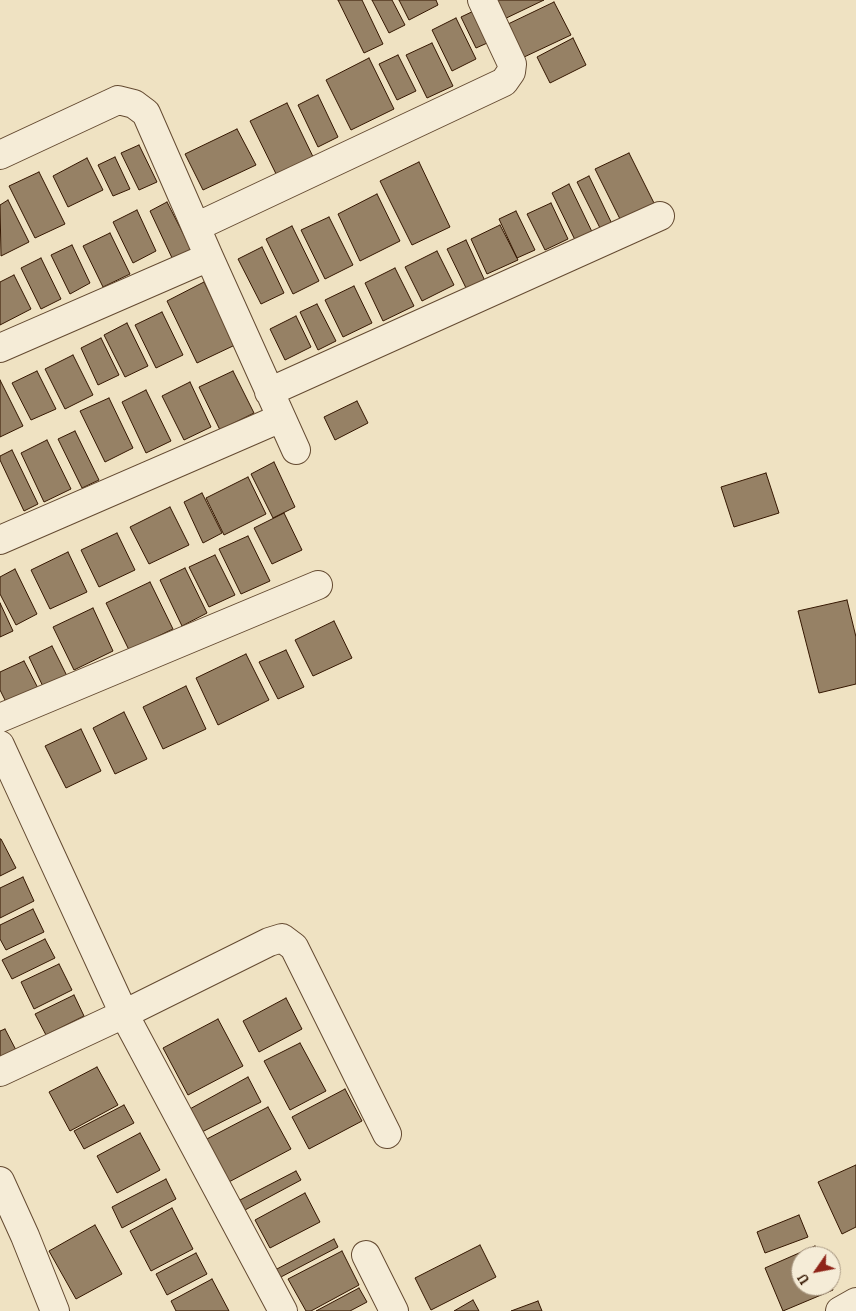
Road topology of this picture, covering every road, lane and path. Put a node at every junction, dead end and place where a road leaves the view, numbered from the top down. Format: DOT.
graph roads {
  1 [pos="482,0"];
  2 [pos="0,155"];
  3 [pos="660,216"];
  4 [pos="196,227"];
  5 [pos="209,258"];
  6 [pos="0,348"];
  7 [pos="269,392"];
  8 [pos="281,418"];
  9 [pos="296,450"];
  10 [pos="0,540"];
  11 [pos="318,585"];
  12 [pos="0,718"];
  13 [pos="0,745"];
  14 [pos="124,1014"];
  15 [pos="0,1072"];
  16 [pos="387,1134"];
  17 [pos="0,1181"];
  18 [pos="366,1255"];
  19 [pos="856,1302"];
  20 [pos="55,1311"];
  21 [pos="283,1311"];
  22 [pos="394,1311"];
  23 [pos="840,1311"];
  1 -- 4 [label="street"];
  2 -- 4 [label="street"];
  3 -- 7 [label="street"];
  4 -- 5 [label="street"];
  5 -- 6 [label="street"];
  5 -- 7 [label="street"];
  7 -- 8 [label="street"];
  8 -- 9 [label="street"];
  8 -- 10 [label="street"];
  11 -- 12 [label="street"];
  13 -- 14 [label="street"];
  14 -- 15 [label="street"];
  14 -- 16 [label="street"];
  14 -- 21 [label="street"];
  17 -- 20 [label="street"];
  18 -- 22 [label="street"];
  19 -- 23 [label="street"];
}
